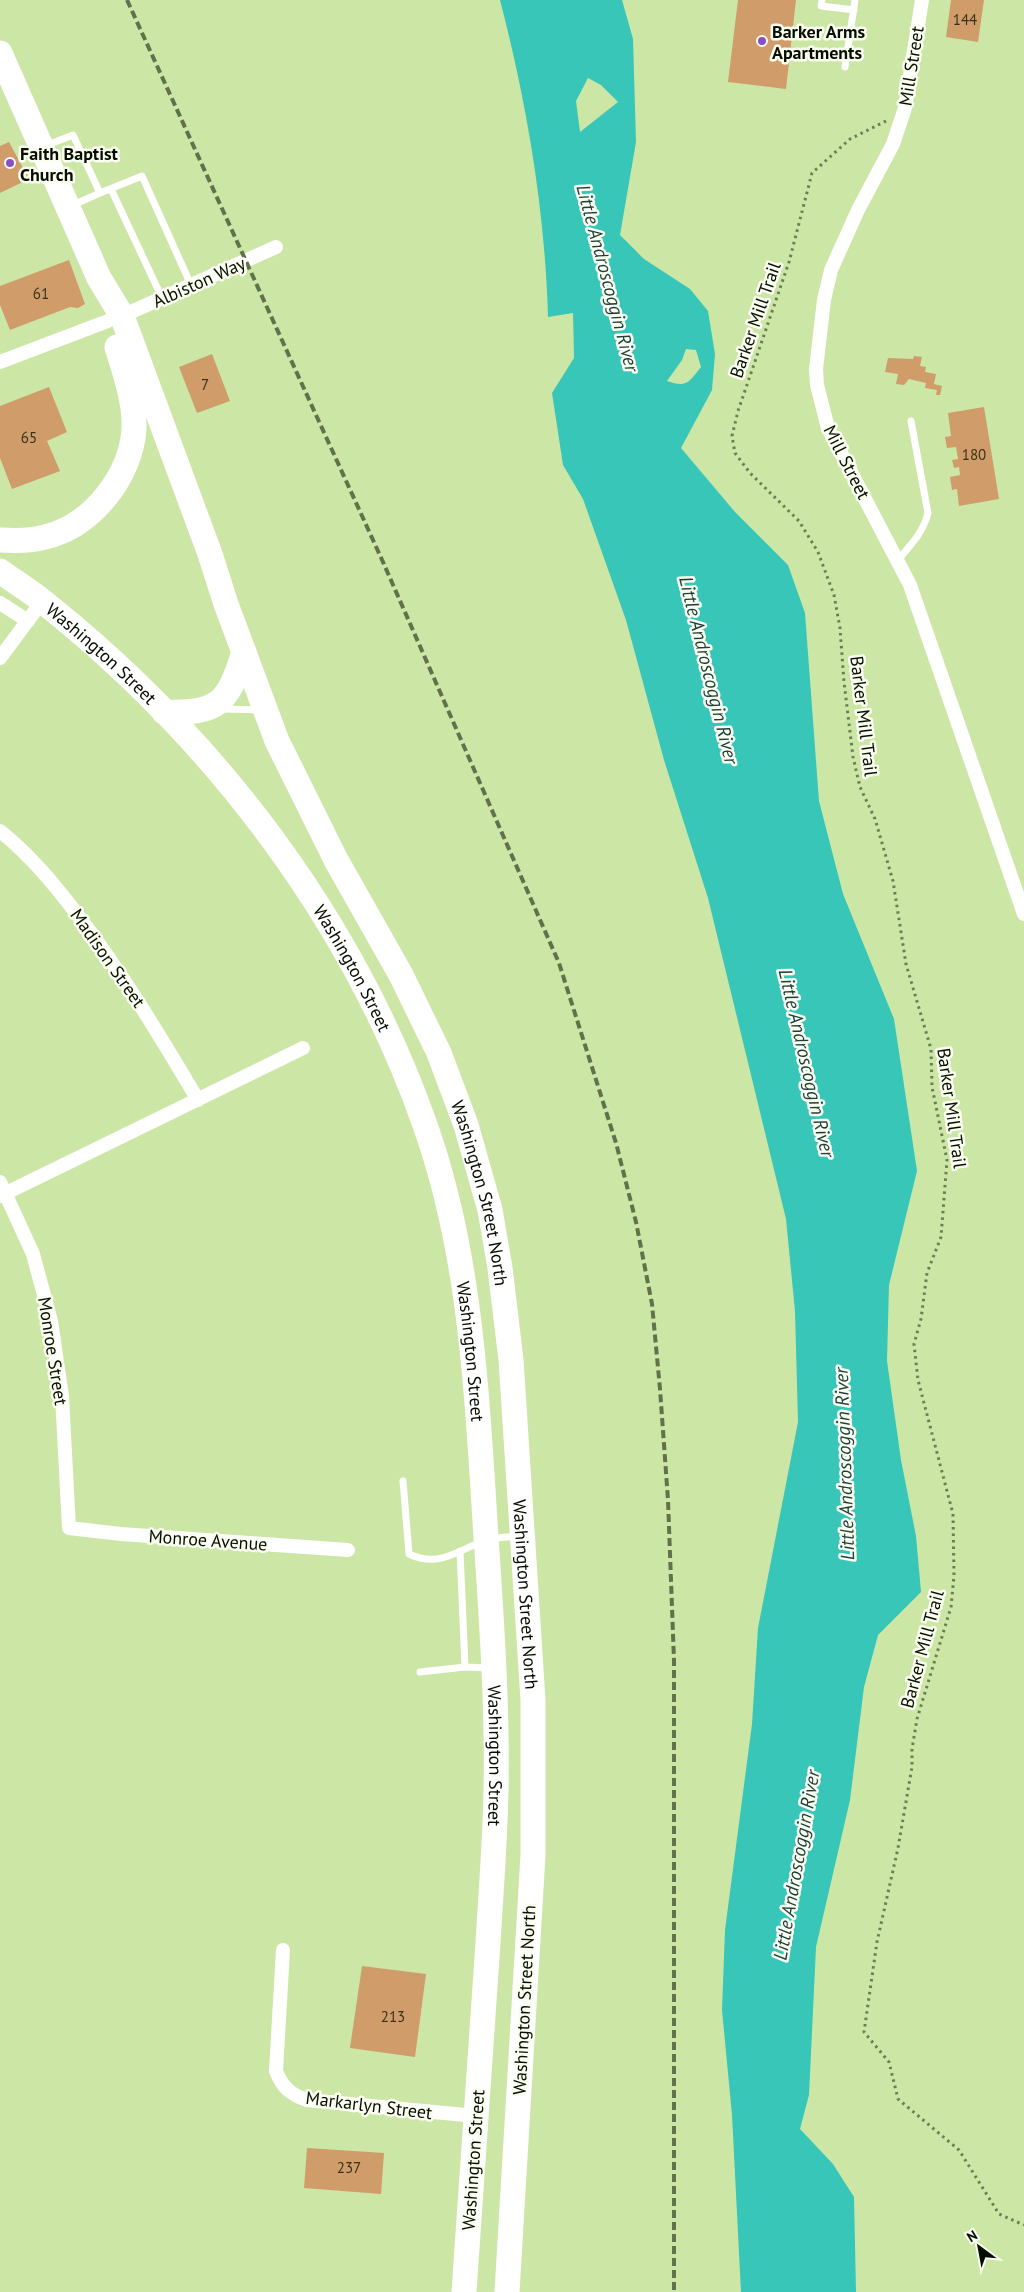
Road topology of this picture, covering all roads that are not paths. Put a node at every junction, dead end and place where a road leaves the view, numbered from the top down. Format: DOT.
graph roads {
  1 [pos="822,0"];
  2 [pos="855,0"];
  3 [pos="922,0"];
  4 [pos="854,10"];
  5 [pos="0,53"];
  6 [pos="845,67"];
  7 [pos="42,147"];
  8 [pos="111,189"];
  9 [pos="100,194"];
  10 [pos="68,207"];
  11 [pos="276,247"];
  12 [pos="191,285"];
  13 [pos="162,298"];
  14 [pos="115,319"];
  15 [pos="0,362"];
  16 [pos="911,421"];
  17 [pos="0,540"];
  18 [pos="897,561"];
  19 [pos="0,571"];
  20 [pos="42,600"];
  21 [pos="0,603"];
  22 [pos="28,621"];
  23 [pos="244,652"];
  24 [pos="0,658"];
  25 [pos="209,708"];
  26 [pos="265,710"];
  27 [pos="164,712"];
  28 [pos="0,831"];
  29 [pos="1024,914"];
  30 [pos="304,1048"];
  31 [pos="198,1100"];
  32 [pos="2,1190"];
  33 [pos="403,1481"];
  34 [pos="69,1528"];
  35 [pos="523,1535"];
  36 [pos="486,1540"];
  37 [pos="348,1550"];
  38 [pos="460,1551"];
  39 [pos="465,1667"];
  40 [pos="494,1668"];
  41 [pos="420,1672"];
  42 [pos="283,1950"];
  43 [pos="476,2116"];
  44 [pos="464,2292"];
  45 [pos="508,2292"];
  1 -- 4 [label="lane"];
  2 -- 4 [label="lane"];
  3 -- 18 [label="street, Mill Street"];
  4 -- 6 [label="lane"];
  5 -- 7 [label="highway"];
  7 -- 9 [label="lane"];
  7 -- 10 [label="highway"];
  8 -- 9 [label="lane"];
  8 -- 12 [label="lane"];
  8 -- 13 [label="lane"];
  9 -- 10 [label="lane"];
  10 -- 14 [label="highway"];
  11 -- 12 [label="street, Albiston Way"];
  12 -- 13 [label="street, Albiston Way"];
  13 -- 14 [label="street, Albiston Way"];
  14 -- 15 [label="street, Albiston Way"];
  14 -- 17 [label="highway"];
  14 -- 23 [label="highway"];
  16 -- 18 [label="lane"];
  18 -- 29 [label="street, Mill Street"];
  19 -- 20 [label="highway, Washington Street"];
  20 -- 22 [label="street"];
  20 -- 27 [label="highway, Washington Street"];
  21 -- 22 [label="street"];
  22 -- 24 [label="street"];
  23 -- 25 [label="highway"];
  23 -- 26 [label="highway"];
  25 -- 26 [label="lane"];
  25 -- 27 [label="highway"];
  26 -- 35 [label="highway, Washington Street North"];
  27 -- 36 [label="highway, Washington Street"];
  28 -- 31 [label="street, Madison Street"];
  30 -- 31 [label="street"];
  31 -- 32 [label="street"];
  32 -- 34 [label="street, Monroe Street"];
  33 -- 38 [label="lane"];
  34 -- 37 [label="street, Monroe Avenue"];
  35 -- 36 [label="lane"];
  35 -- 45 [label="highway, Washington Street North"];
  36 -- 38 [label="lane"];
  36 -- 40 [label="highway, Washington Street"];
  38 -- 39 [label="lane"];
  39 -- 40 [label="lane"];
  39 -- 41 [label="lane"];
  40 -- 43 [label="highway, Washington Street"];
  42 -- 43 [label="street, Markarlyn Street"];
  43 -- 44 [label="highway, Washington Street"];
}
